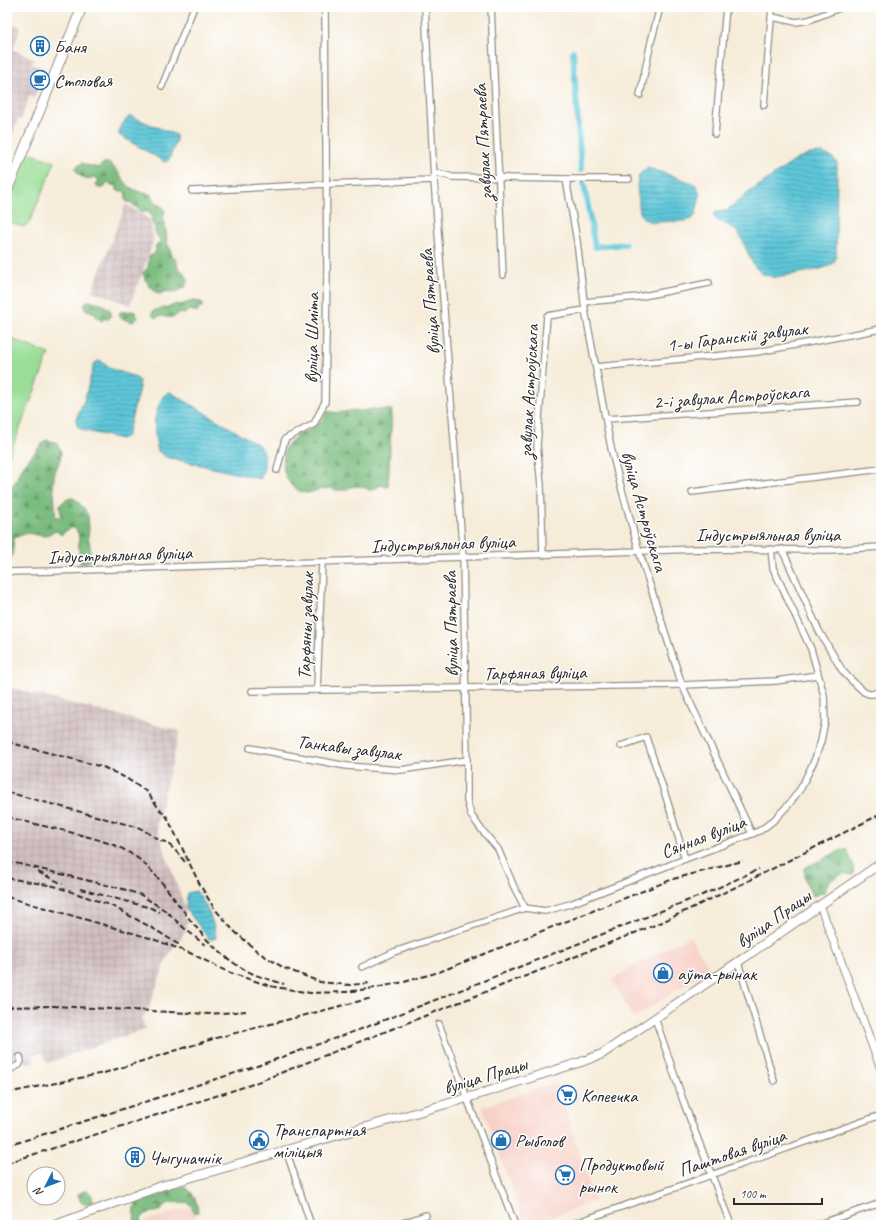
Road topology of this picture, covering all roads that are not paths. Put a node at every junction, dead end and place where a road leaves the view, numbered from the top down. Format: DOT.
graph roads {
  1 [pos="82,7"];
  2 [pos="194,7"];
  3 [pos="326,7"];
  4 [pos="424,7"];
  5 [pos="491,7"];
  6 [pos="660,7"];
  7 [pos="726,7"];
  8 [pos="772,7"];
  9 [pos="842,7"];
  10 [pos="772,17"];
  11 [pos="162,86"];
  12 [pos="640,95"];
  13 [pos="764,106"];
  14 [pos="715,134"];
  15 [pos="434,172"];
  16 [pos="499,178"];
  17 [pos="566,179"];
  18 [pos="629,179"];
  19 [pos="434,180"];
  20 [pos="326,184"];
  21 [pos="7,191"];
  22 [pos="192,191"];
  23 [pos="503,275"];
  24 [pos="709,283"];
  25 [pos="584,302"];
  26 [pos="585,310"];
  27 [pos="881,329"];
  28 [pos="596,367"];
  29 [pos="858,402"];
  30 [pos="606,419"];
  31 [pos="881,469"];
  32 [pos="277,470"];
  33 [pos="692,492"];
  34 [pos="881,547"];
  35 [pos="771,549"];
  36 [pos="782,549"];
  37 [pos="639,551"];
  38 [pos="543,555"];
  39 [pos="463,557"];
  40 [pos="322,563"];
  41 [pos="7,572"];
  42 [pos="818,675"];
  43 [pos="682,685"];
  44 [pos="466,688"];
  45 [pos="317,690"];
  46 [pos="881,690"];
  47 [pos="252,691"];
  48 [pos="621,746"];
  49 [pos="250,748"];
  50 [pos="467,760"];
  51 [pos="752,834"];
  52 [pos="685,859"];
  53 [pos="881,863"];
  54 [pos="820,905"];
  55 [pos="525,908"];
  56 [pos="738,962"];
  57 [pos="362,967"];
  58 [pos="655,1018"];
  59 [pos="439,1024"];
  60 [pos="20,1057"];
  61 [pos="881,1070"];
  62 [pos="7,1071"];
  63 [pos="774,1082"];
  64 [pos="467,1098"];
  65 [pos="881,1115"];
  66 [pos="286,1150"];
  67 [pos="712,1175"];
  68 [pos="881,1204"];
  69 [pos="426,1214"];
  70 [pos="55,1225"];
  71 [pos="311,1225"];
  72 [pos="397,1225"];
  73 [pos="514,1225"];
  74 [pos="570,1225"];
  75 [pos="731,1225"];
  76 [pos="816,1225"];
  1 -- 21 [label="main road"];
  2 -- 11 [label="street"];
  3 -- 20 [label="street, вуліца Шміта"];
  4 -- 15 [label="street, вуліца Пятраева"];
  5 -- 16 [label="street, завулак Пятраева"];
  6 -- 12 [label="street"];
  7 -- 14 [label="street"];
  8 -- 10 [label="street"];
  9 -- 10 [label="street"];
  10 -- 13 [label="street"];
  15 -- 16 [label="street"];
  15 -- 19 [label="street, вуліца Пятраева"];
  16 -- 17 [label="street"];
  16 -- 23 [label="street, завулак Пятраева"];
  17 -- 18 [label="street"];
  17 -- 25 [label="street, вуліца Астроўскага"];
  19 -- 20 [label="street"];
  19 -- 39 [label="street, вуліца Пятраева"];
  20 -- 22 [label="street"];
  20 -- 32 [label="street, вуліца Шміта"];
  24 -- 25 [label="street"];
  25 -- 26 [label="street, вуліца Астроўскага"];
  26 -- 28 [label="street, вуліца Астроўскага"];
  26 -- 38 [label="street, завулак Астроўскага"];
  27 -- 28 [label="street, 1-ы Гаранскій завулак"];
  28 -- 30 [label="street, вуліца Астроўскага"];
  29 -- 30 [label="street, 2-і завулак Астроўскага"];
  30 -- 37 [label="street, вуліца Астроўскага"];
  31 -- 33 [label="street"];
  34 -- 36 [label="street, Індустрыяльная вуліца"];
  35 -- 36 [label="street, Індустрыяльная вуліца"];
  35 -- 37 [label="street, Індустрыяльная вуліца"];
  35 -- 42 [label="street, Сянная вуліца"];
  36 -- 46 [label="street"];
  37 -- 38 [label="street, Індустрыяльная вуліца"];
  37 -- 43 [label="street, вуліца Астроўскага"];
  38 -- 39 [label="street, Індустрыяльная вуліца"];
  39 -- 40 [label="street, Індустрыяльная вуліца"];
  39 -- 44 [label="street, вуліца Пятраева"];
  40 -- 41 [label="street, Індустрыяльная вуліца"];
  40 -- 45 [label="street, Тарфяны завулак"];
  42 -- 43 [label="street, Тарфяная вуліца"];
  42 -- 51 [label="street, Сянная вуліца"];
  43 -- 44 [label="street, Тарфяная вуліца"];
  43 -- 51 [label="street, вуліца Астроўскага"];
  44 -- 45 [label="street, Тарфяная вуліца"];
  44 -- 50 [label="street, вуліца Пятраева"];
  45 -- 47 [label="street, Тарфяная вуліца"];
  48 -- 52 [label="street"];
  49 -- 50 [label="street, Танкавы завулак"];
  50 -- 55 [label="street, вуліца Пятраева"];
  51 -- 52 [label="street, Сянная вуліца"];
  52 -- 55 [label="street, Сянная вуліца"];
  53 -- 54 [label="main road, вуліца Працы"];
  54 -- 56 [label="main road, вуліца Працы"];
  54 -- 61 [label="street"];
  55 -- 57 [label="street, Сянная вуліца"];
  56 -- 58 [label="main road, вуліца Працы"];
  56 -- 63 [label="street"];
  58 -- 64 [label="main road, вуліца Працы"];
  58 -- 67 [label="street"];
  59 -- 64 [label="street"];
  60 -- 62 [label="street"];
  64 -- 66 [label="main road, вуліца Працы"];
  64 -- 73 [label="street"];
  65 -- 67 [label="street, Паштовая вуліца"];
  66 -- 70 [label="main road, вуліца Працы"];
  66 -- 71 [label="street"];
  67 -- 74 [label="street, Паштовая вуліца"];
  67 -- 75 [label="street"];
  68 -- 76 [label="street"];
  69 -- 72 [label="street"];
}
